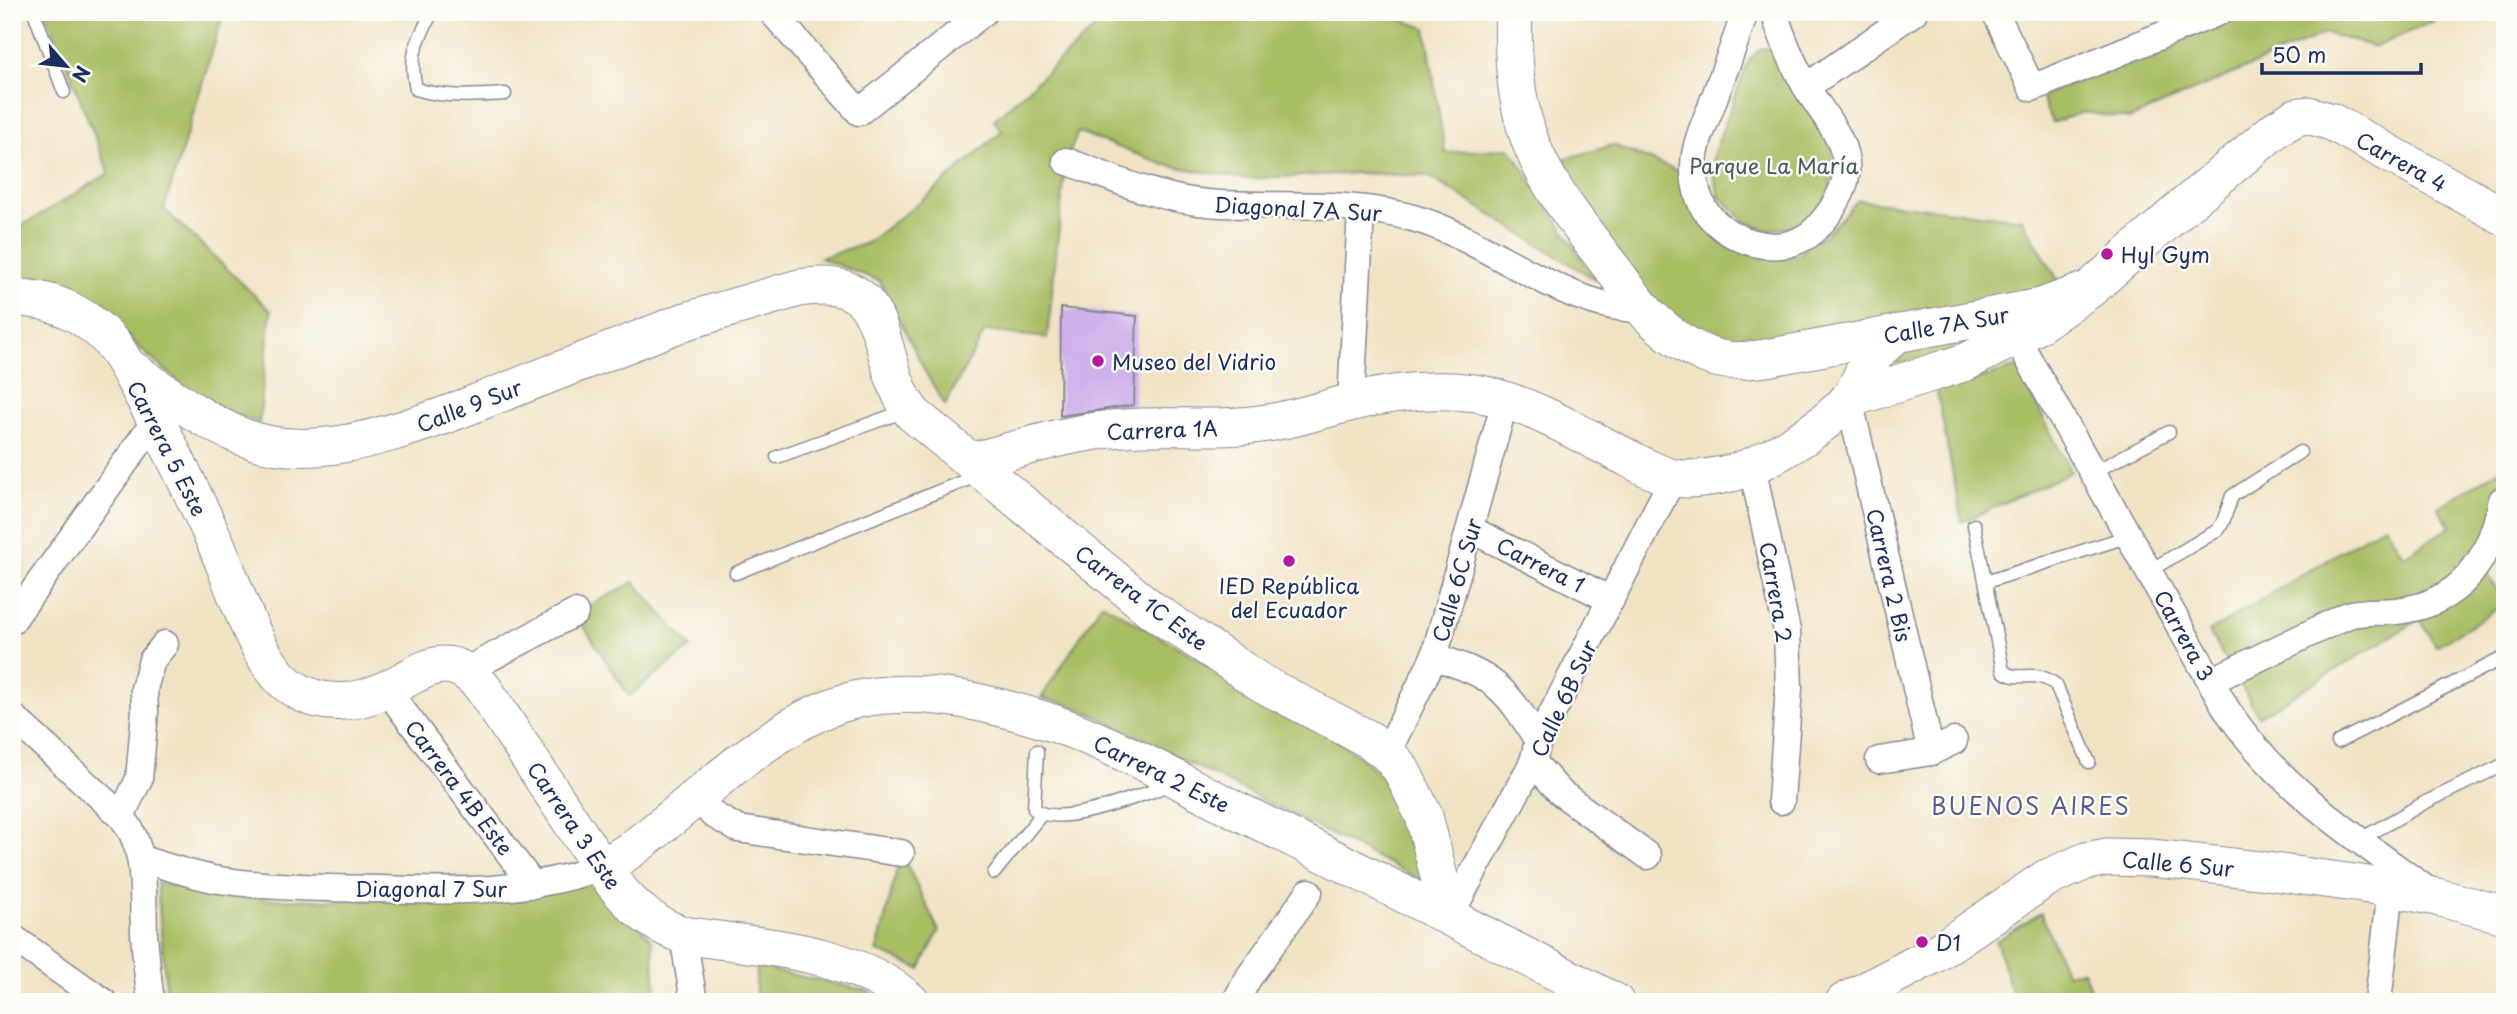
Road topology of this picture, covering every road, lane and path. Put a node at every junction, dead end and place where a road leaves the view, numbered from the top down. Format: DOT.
graph roads {
  1 [pos="34,12"];
  2 [pos="432,12"];
  3 [pos="772,12"];
  4 [pos="984,12"];
  5 [pos="1514,12"];
  6 [pos="1745,12"];
  7 [pos="1774,12"];
  8 [pos="1914,12"];
  9 [pos="1995,12"];
  10 [pos="2220,12"];
  11 [pos="1806,88"];
  12 [pos="64,92"];
  13 [pos="505,94"];
  14 [pos="2297,117"];
  15 [pos="1066,161"];
  16 [pos="1361,209"];
  17 [pos="2505,217"];
  18 [pos="817,285"];
  19 [pos="12,298"];
  20 [pos="1643,309"];
  21 [pos="2010,326"];
  22 [pos="1898,333"];
  23 [pos="1800,351"];
  24 [pos="1868,363"];
  25 [pos="128,367"];
  26 [pos="1914,379"];
  27 [pos="1849,399"];
  28 [pos="1505,401"];
  29 [pos="1351,402"];
  30 [pos="910,410"];
  31 [pos="155,421"];
  32 [pos="2169,432"];
  33 [pos="2300,452"];
  34 [pos="777,457"];
  35 [pos="1752,466"];
  36 [pos="980,467"];
  37 [pos="2094,472"];
  38 [pos="1674,478"];
  39 [pos="2502,500"];
  40 [pos="1975,525"];
  41 [pos="1470,529"];
  42 [pos="2130,536"];
  43 [pos="2150,571"];
  44 [pos="736,573"];
  45 [pos="1986,582"];
  46 [pos="1611,600"];
  47 [pos="575,613"];
  48 [pos="12,621"];
  49 [pos="165,644"];
  50 [pos="1434,657"];
  51 [pos="2505,657"];
  52 [pos="466,671"];
  53 [pos="2211,681"];
  54 [pos="387,690"];
  55 [pos="12,716"];
  56 [pos="2338,742"];
  57 [pos="1037,751"];
  58 [pos="1536,752"];
  59 [pos="1387,753"];
  60 [pos="1880,760"];
  61 [pos="2089,762"];
  62 [pos="2505,764"];
  63 [pos="1178,781"];
  64 [pos="698,796"];
  65 [pos="1780,801"];
  66 [pos="1041,815"];
  67 [pos="121,816"];
  68 [pos="2359,840"];
  69 [pos="901,853"];
  70 [pos="1648,856"];
  71 [pos="141,859"];
  72 [pos="601,867"];
  73 [pos="994,873"];
  74 [pos="533,885"];
  75 [pos="2391,888"];
  76 [pos="1309,892"];
  77 [pos="2437,897"];
  78 [pos="2505,915"];
  79 [pos="1449,917"];
  80 [pos="683,935"];
  81 [pos="12,937"];
  82 [pos="1851,1000"];
  83 [pos="104,1002"];
  84 [pos="150,1002"];
  85 [pos="694,1002"];
  86 [pos="911,1002"];
  87 [pos="1235,1002"];
  88 [pos="1615,1002"];
  89 [pos="2378,1002"];
  1 -- 12 [label="lane"];
  2 -- 13 [label="lane"];
  3 -- 4 [label="street"];
  5 -- 20 [label="street"];
  6 -- 11 [label="street"];
  7 -- 11 [label="street"];
  8 -- 11 [label="street"];
  9 -- 10 [label="street"];
  14 -- 17 [label="street, Carrera 4"];
  14 -- 21 [label="street, Calle 7A Sur"];
  15 -- 16 [label="street, Diagonal 7A Sur"];
  16 -- 20 [label="street, Diagonal 7A Sur"];
  16 -- 29 [label="street"];
  18 -- 25 [label="street, Calle 9 Sur"];
  18 -- 30 [label="street, Carrera 1C Este"];
  19 -- 25 [label="street, Carrera 5 Este"];
  20 -- 23 [label="street, Calle 7A Sur"];
  21 -- 22 [label="street, Calle 7A Sur"];
  21 -- 26 [label="street, Calle 7A Sur"];
  21 -- 37 [label="street, Carrera 3"];
  22 -- 23 [label="street, Calle 7A Sur"];
  22 -- 24 [label="street"];
  23 -- 24 [label="street, Calle 7A Sur"];
  24 -- 26 [label="street, Calle 7A Sur"];
  24 -- 27 [label="street"];
  25 -- 31 [label="street, Carrera 5 Este"];
  26 -- 27 [label="street"];
  27 -- 35 [label="street"];
  27 -- 60 [label="street, Carrera 2 Bis"];
  28 -- 29 [label="street, Carrera 1A"];
  28 -- 38 [label="street, Carrera 1A"];
  28 -- 41 [label="street, Calle 6C Sur"];
  29 -- 36 [label="street, Carrera 1A"];
  30 -- 34 [label="lane"];
  30 -- 36 [label="street, Carrera 1C Este"];
  31 -- 48 [label="street"];
  31 -- 54 [label="street, Carrera 5 Este"];
  32 -- 37 [label="lane"];
  33 -- 43 [label="lane"];
  35 -- 38 [label="street"];
  35 -- 65 [label="street, Carrera 2"];
  36 -- 44 [label="lane"];
  36 -- 59 [label="street, Carrera 1C Este"];
  37 -- 42 [label="street, Carrera 3"];
  38 -- 46 [label="street, Calle 6B Sur"];
  39 -- 53 [label="street"];
  40 -- 45 [label="lane"];
  41 -- 46 [label="street, Carrera 1"];
  41 -- 50 [label="street, Calle 6C Sur"];
  42 -- 43 [label="street, Carrera 3"];
  42 -- 45 [label="lane"];
  43 -- 53 [label="street, Carrera 3"];
  45 -- 61 [label="lane"];
  46 -- 58 [label="street, Calle 6B Sur"];
  47 -- 52 [label="street"];
  49 -- 67 [label="street"];
  50 -- 58 [label="street"];
  50 -- 59 [label="street, Calle 6C Sur"];
  51 -- 56 [label="lane"];
  52 -- 54 [label="street, Carrera 5 Este"];
  52 -- 72 [label="street, Carrera 3 Este"];
  53 -- 68 [label="street, Carrera 3"];
  54 -- 74 [label="street, Carrera 4B Este"];
  55 -- 67 [label="street"];
  57 -- 66 [label="lane"];
  58 -- 70 [label="street"];
  58 -- 79 [label="street, Calle 6B Sur"];
  59 -- 79 [label="street, Carrera 1C Este"];
  62 -- 68 [label="lane"];
  63 -- 64 [label="street, Carrera 2 Este"];
  63 -- 66 [label="lane"];
  63 -- 79 [label="street, Carrera 2 Este"];
  64 -- 69 [label="street"];
  64 -- 72 [label="street, Diagonal 7 Sur"];
  66 -- 73 [label="lane"];
  67 -- 71 [label="street"];
  68 -- 77 [label="street, Carrera 3"];
  71 -- 74 [label="street, Diagonal 7 Sur"];
  71 -- 84 [label="street"];
  72 -- 74 [label="street, Diagonal 7 Sur"];
  72 -- 80 [label="street, Carrera 3 Este"];
  75 -- 77 [label="street, Calle 6 Sur"];
  75 -- 82 [label="street, Calle 6 Sur"];
  75 -- 89 [label="street"];
  76 -- 87 [label="street"];
  77 -- 78 [label="street, Calle 6 Sur"];
  79 -- 88 [label="street, Carrera 2 Este"];
  80 -- 85 [label="street"];
  80 -- 86 [label="street, Carrera 3 Este"];
  81 -- 83 [label="street"];
}
